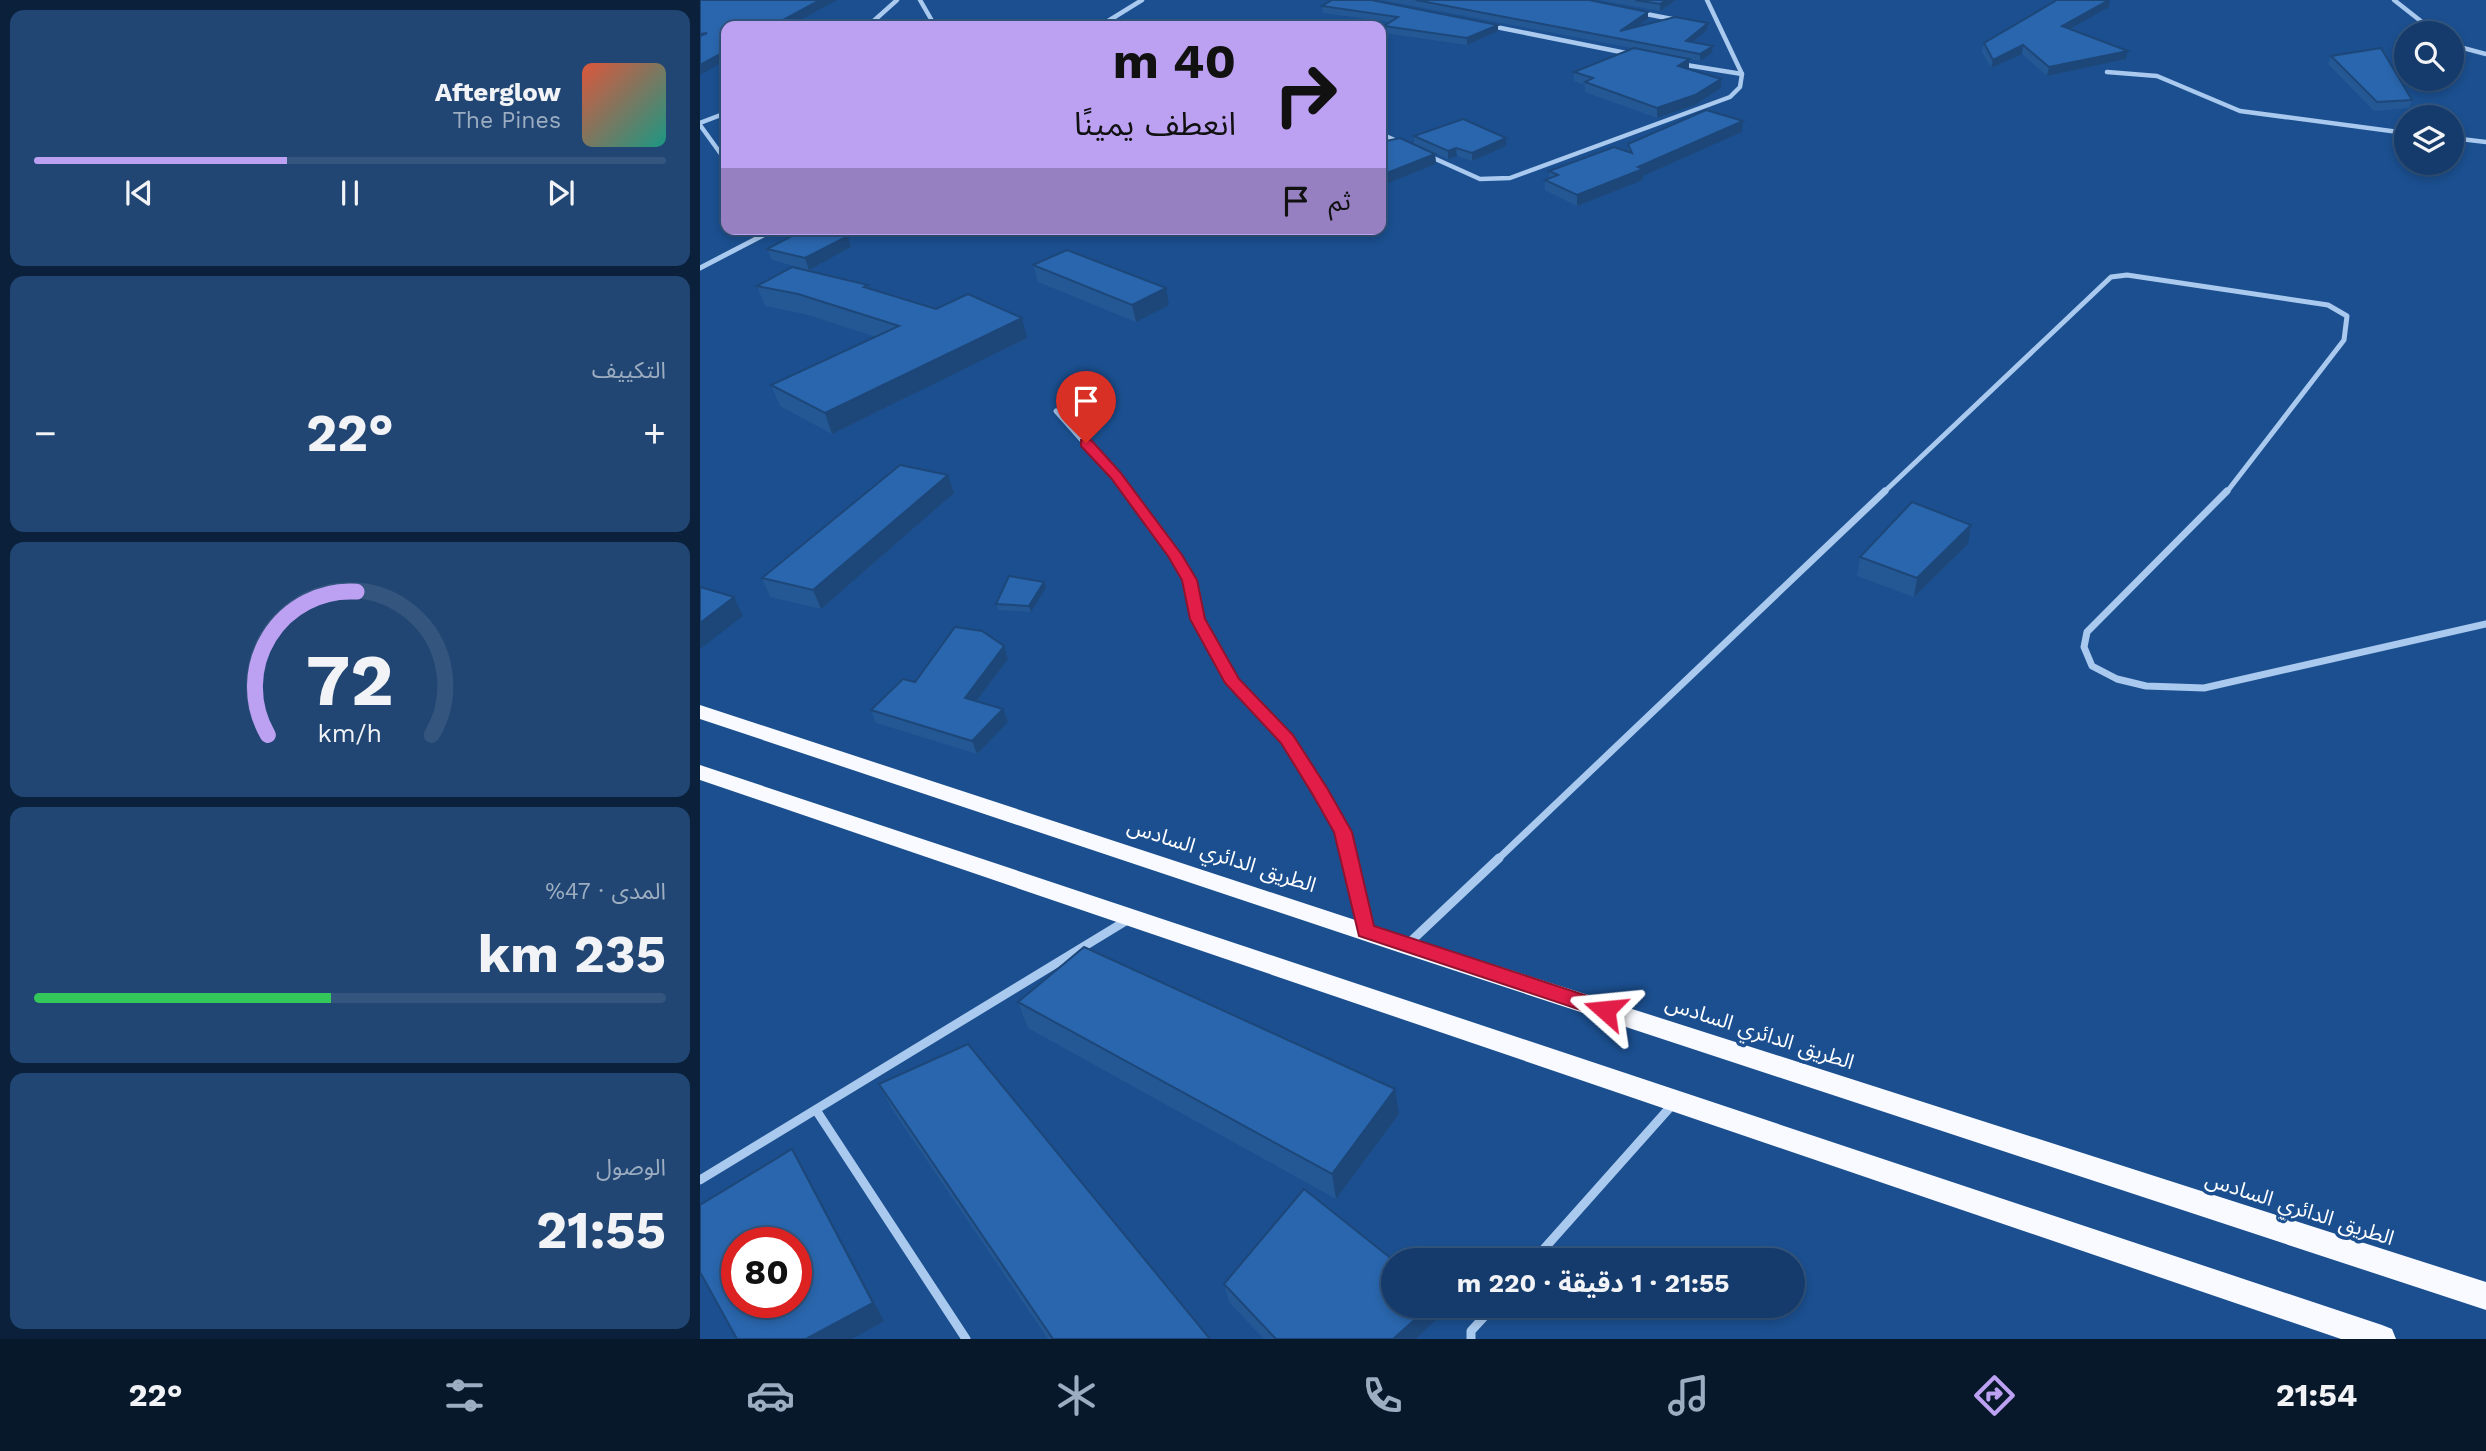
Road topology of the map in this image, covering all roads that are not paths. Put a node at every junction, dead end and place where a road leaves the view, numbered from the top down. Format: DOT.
graph roads {
  1 [pos="897,0"];
  2 [pos="920,0"];
  3 [pos="1142,0"];
  4 [pos="1707,0"];
  5 [pos="2394,0"];
  6 [pos="1639,12"];
  7 [pos="1679,20"];
  8 [pos="874,21"];
  9 [pos="932,21"];
  10 [pos="1108,21"];
  11 [pos="2421,21"];
  12 [pos="1482,24"];
  13 [pos="1706,25"];
  14 [pos="1719,27"];
  15 [pos="2464,48"];
  16 [pos="2486,54"];
  17 [pos="1642,56"];
  18 [pos="1668,62"];
  19 [pos="2108,72"];
  20 [pos="1742,74"];
  21 [pos="721,115"];
  22 [pos="700,124"];
  23 [pos="2394,131"];
  24 [pos="1386,136"];
  25 [pos="2464,139"];
  26 [pos="2486,142"];
  27 [pos="1406,145"];
  28 [pos="1418,151"];
  29 [pos="721,154"];
  30 [pos="763,235"];
  31 [pos="700,268"];
  32 [pos="1056,411"];
  33 [pos="2486,624"];
  34 [pos="700,712"];
  35 [pos="700,772"];
  36 [pos="1133,917"];
  37 [pos="1366,930"];
  38 [pos="1406,946"];
  39 [pos="1675,1102"];
  40 [pos="816,1110"];
  41 [pos="700,1180"];
  42 [pos="1545,1248"];
  43 [pos="2486,1296"];
  44 [pos="1483,1318"];
  45 [pos="966,1339"];
  46 [pos="1471,1339"];
  47 [pos="2382,1339"];
  1 -- 8 [label="street"];
  2 -- 9 [label="street"];
  3 -- 10 [label="street"];
  4 -- 14 [label="street"];
  5 -- 11 [label="street"];
  6 -- 7 [label="street"];
  12 -- 17 [label="street"];
  13 -- 14 [label="street"];
  14 -- 20 [label="street"];
  15 -- 16 [label="street"];
  18 -- 20 [label="street"];
  19 -- 23 [label="street"];
  20 -- 28 [label="street"];
  21 -- 22 [label="street"];
  22 -- 29 [label="street"];
  24 -- 27 [label="street"];
  25 -- 26 [label="street"];
  30 -- 31 [label="street"];
  32 -- 37 [label="street"];
  33 -- 38 [label="street"];
  34 -- 37 [label="highway, الطريق الدائري السادس"];
  35 -- 36 [label="highway"];
  36 -- 39 [label="highway"];
  36 -- 40 [label="street"];
  37 -- 38 [label="highway, الطريق الدائري السادس"];
  38 -- 43 [label="highway, الطريق الدائري السادس"];
  39 -- 42 [label="street"];
  39 -- 47 [label="highway"];
  40 -- 41 [label="street"];
  40 -- 45 [label="street"];
  44 -- 46 [label="street"];
}
